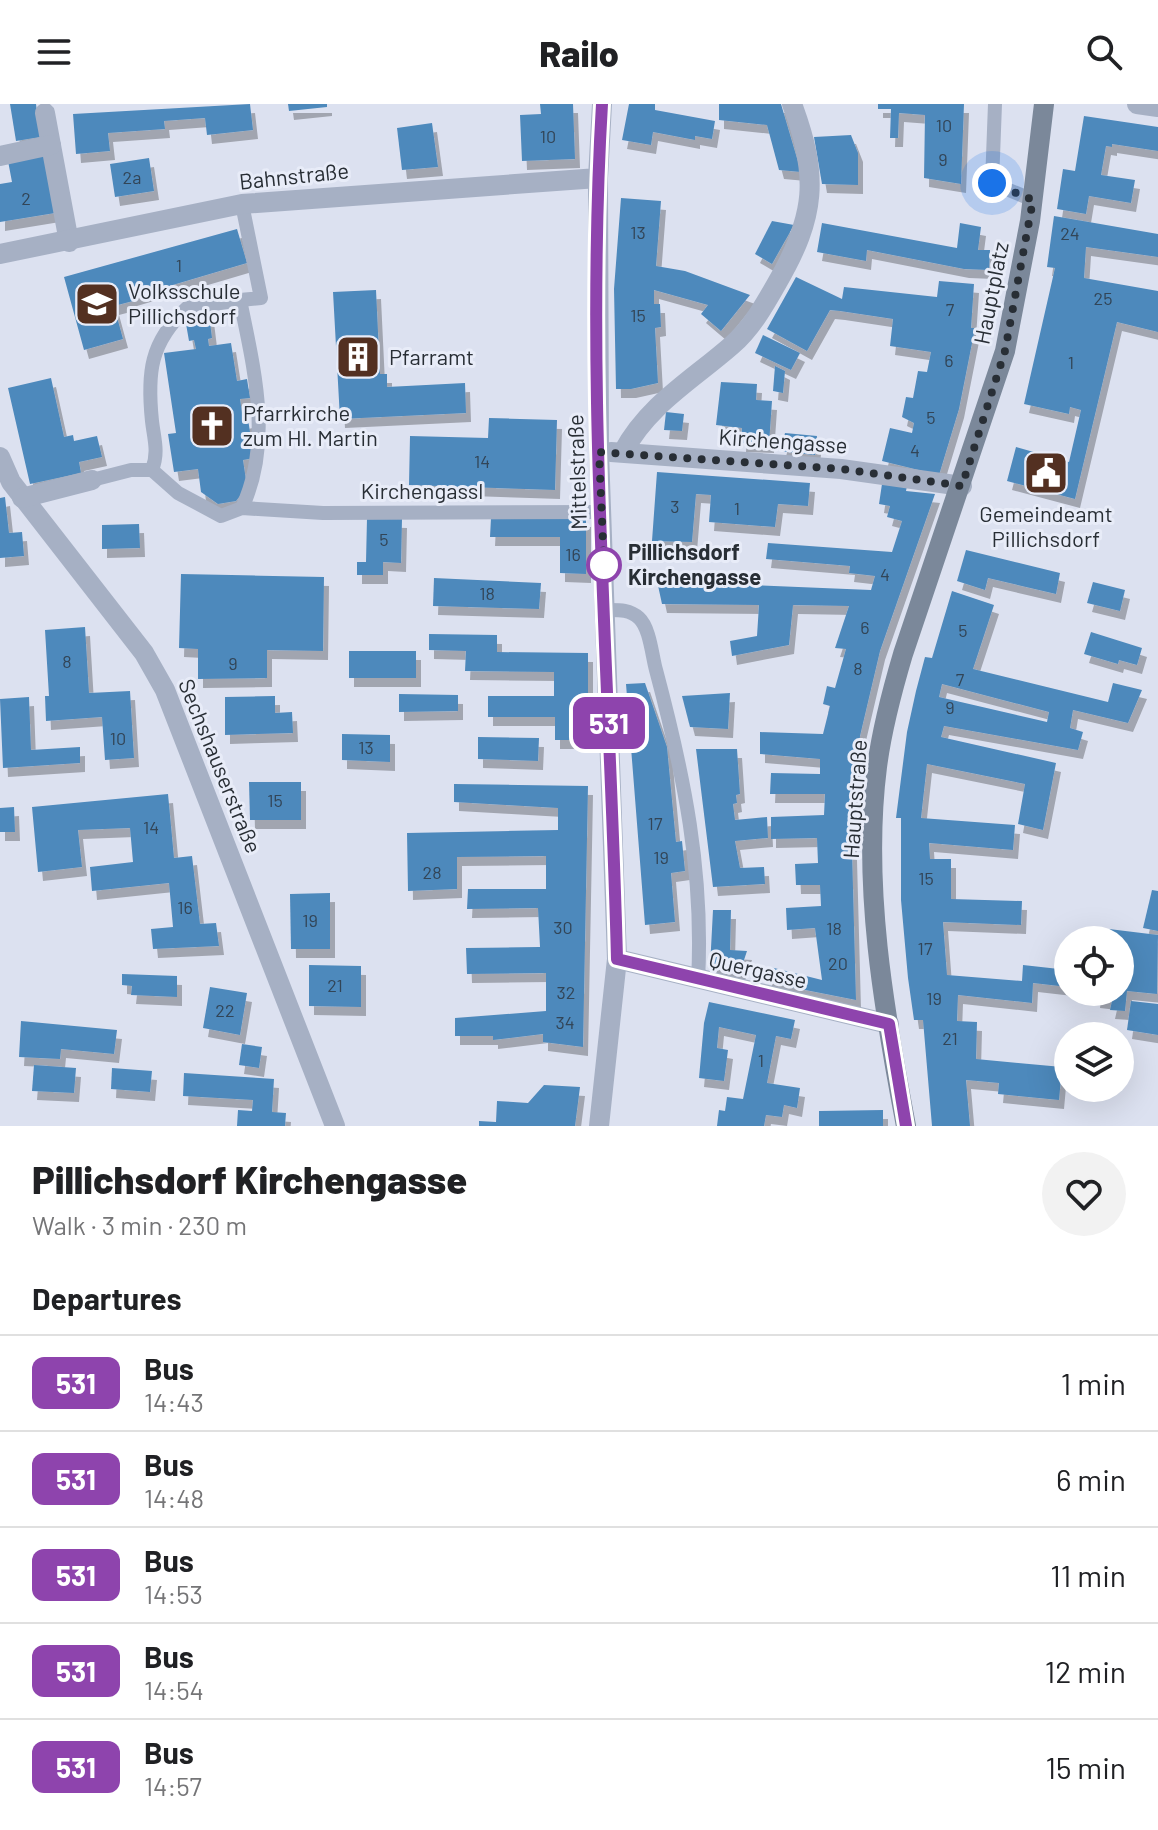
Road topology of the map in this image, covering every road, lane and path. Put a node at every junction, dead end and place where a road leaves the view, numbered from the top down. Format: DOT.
graph roads {
  1 [pos="602,104"];
  2 [pos="792,104"];
  3 [pos="995,104"];
  4 [pos="1044,104"];
  5 [pos="1137,104"];
  6 [pos="1158,107"];
  7 [pos="45,113"];
  8 [pos="51,145"];
  9 [pos="0,156"];
  10 [pos="598,178"];
  11 [pos="1033,200"];
  12 [pos="242,204"];
  13 [pos="69,242"];
  14 [pos="0,254"];
  15 [pos="240,300"];
  16 [pos="599,452"];
  17 [pos="623,452"];
  18 [pos="0,457"];
  19 [pos="152,470"];
  20 [pos="92,480"];
  21 [pos="962,486"];
  22 [pos="22,498"];
  23 [pos="242,508"];
  24 [pos="603,512"];
  25 [pos="605,610"];
  26 [pos="617,959"];
  27 [pos="698,981"];
  28 [pos="889,1024"];
  29 [pos="335,1126"];
  30 [pos="599,1126"];
  31 [pos="906,1126"];
  1 -- 10 [label="street, Mittelstraße"];
  2 -- 17 [label="street"];
  3 -- 11 [label="lane"];
  4 -- 11 [label="main road, Hauptplatz"];
  5 -- 6 [label="street"];
  7 -- 8 [label="street"];
  8 -- 9 [label="street"];
  8 -- 13 [label="street"];
  10 -- 12 [label="street, Bahnstraße"];
  10 -- 16 [label="street, Mittelstraße"];
  11 -- 21 [label="main road, Hauptplatz"];
  12 -- 13 [label="street, Bahnstraße"];
  12 -- 15 [label="lane"];
  13 -- 14 [label="street, Bahnstraße"];
  15 -- 19 [label="lane"];
  15 -- 23 [label="lane"];
  16 -- 17 [label="street, Kirchengasse"];
  16 -- 24 [label="street, Mittelstraße"];
  17 -- 21 [label="street, Kirchengasse"];
  18 -- 22 [label="street, Sechshauserstraße"];
  19 -- 20 [label="lane"];
  19 -- 23 [label="lane, Kirchengassl"];
  20 -- 22 [label="street"];
  21 -- 28 [label="main road, Hauptstraße"];
  22 -- 29 [label="street, Sechshauserstraße"];
  23 -- 24 [label="lane, Kirchengassl"];
  24 -- 25 [label="street, Mittelstraße"];
  25 -- 26 [label="street, Mittelstraße"];
  25 -- 27 [label="lane"];
  26 -- 27 [label="street, Quergasse"];
  26 -- 30 [label="street, Mittelstraße"];
  27 -- 28 [label="street, Quergasse"];
  28 -- 31 [label="main road, Hauptstraße"];
}
